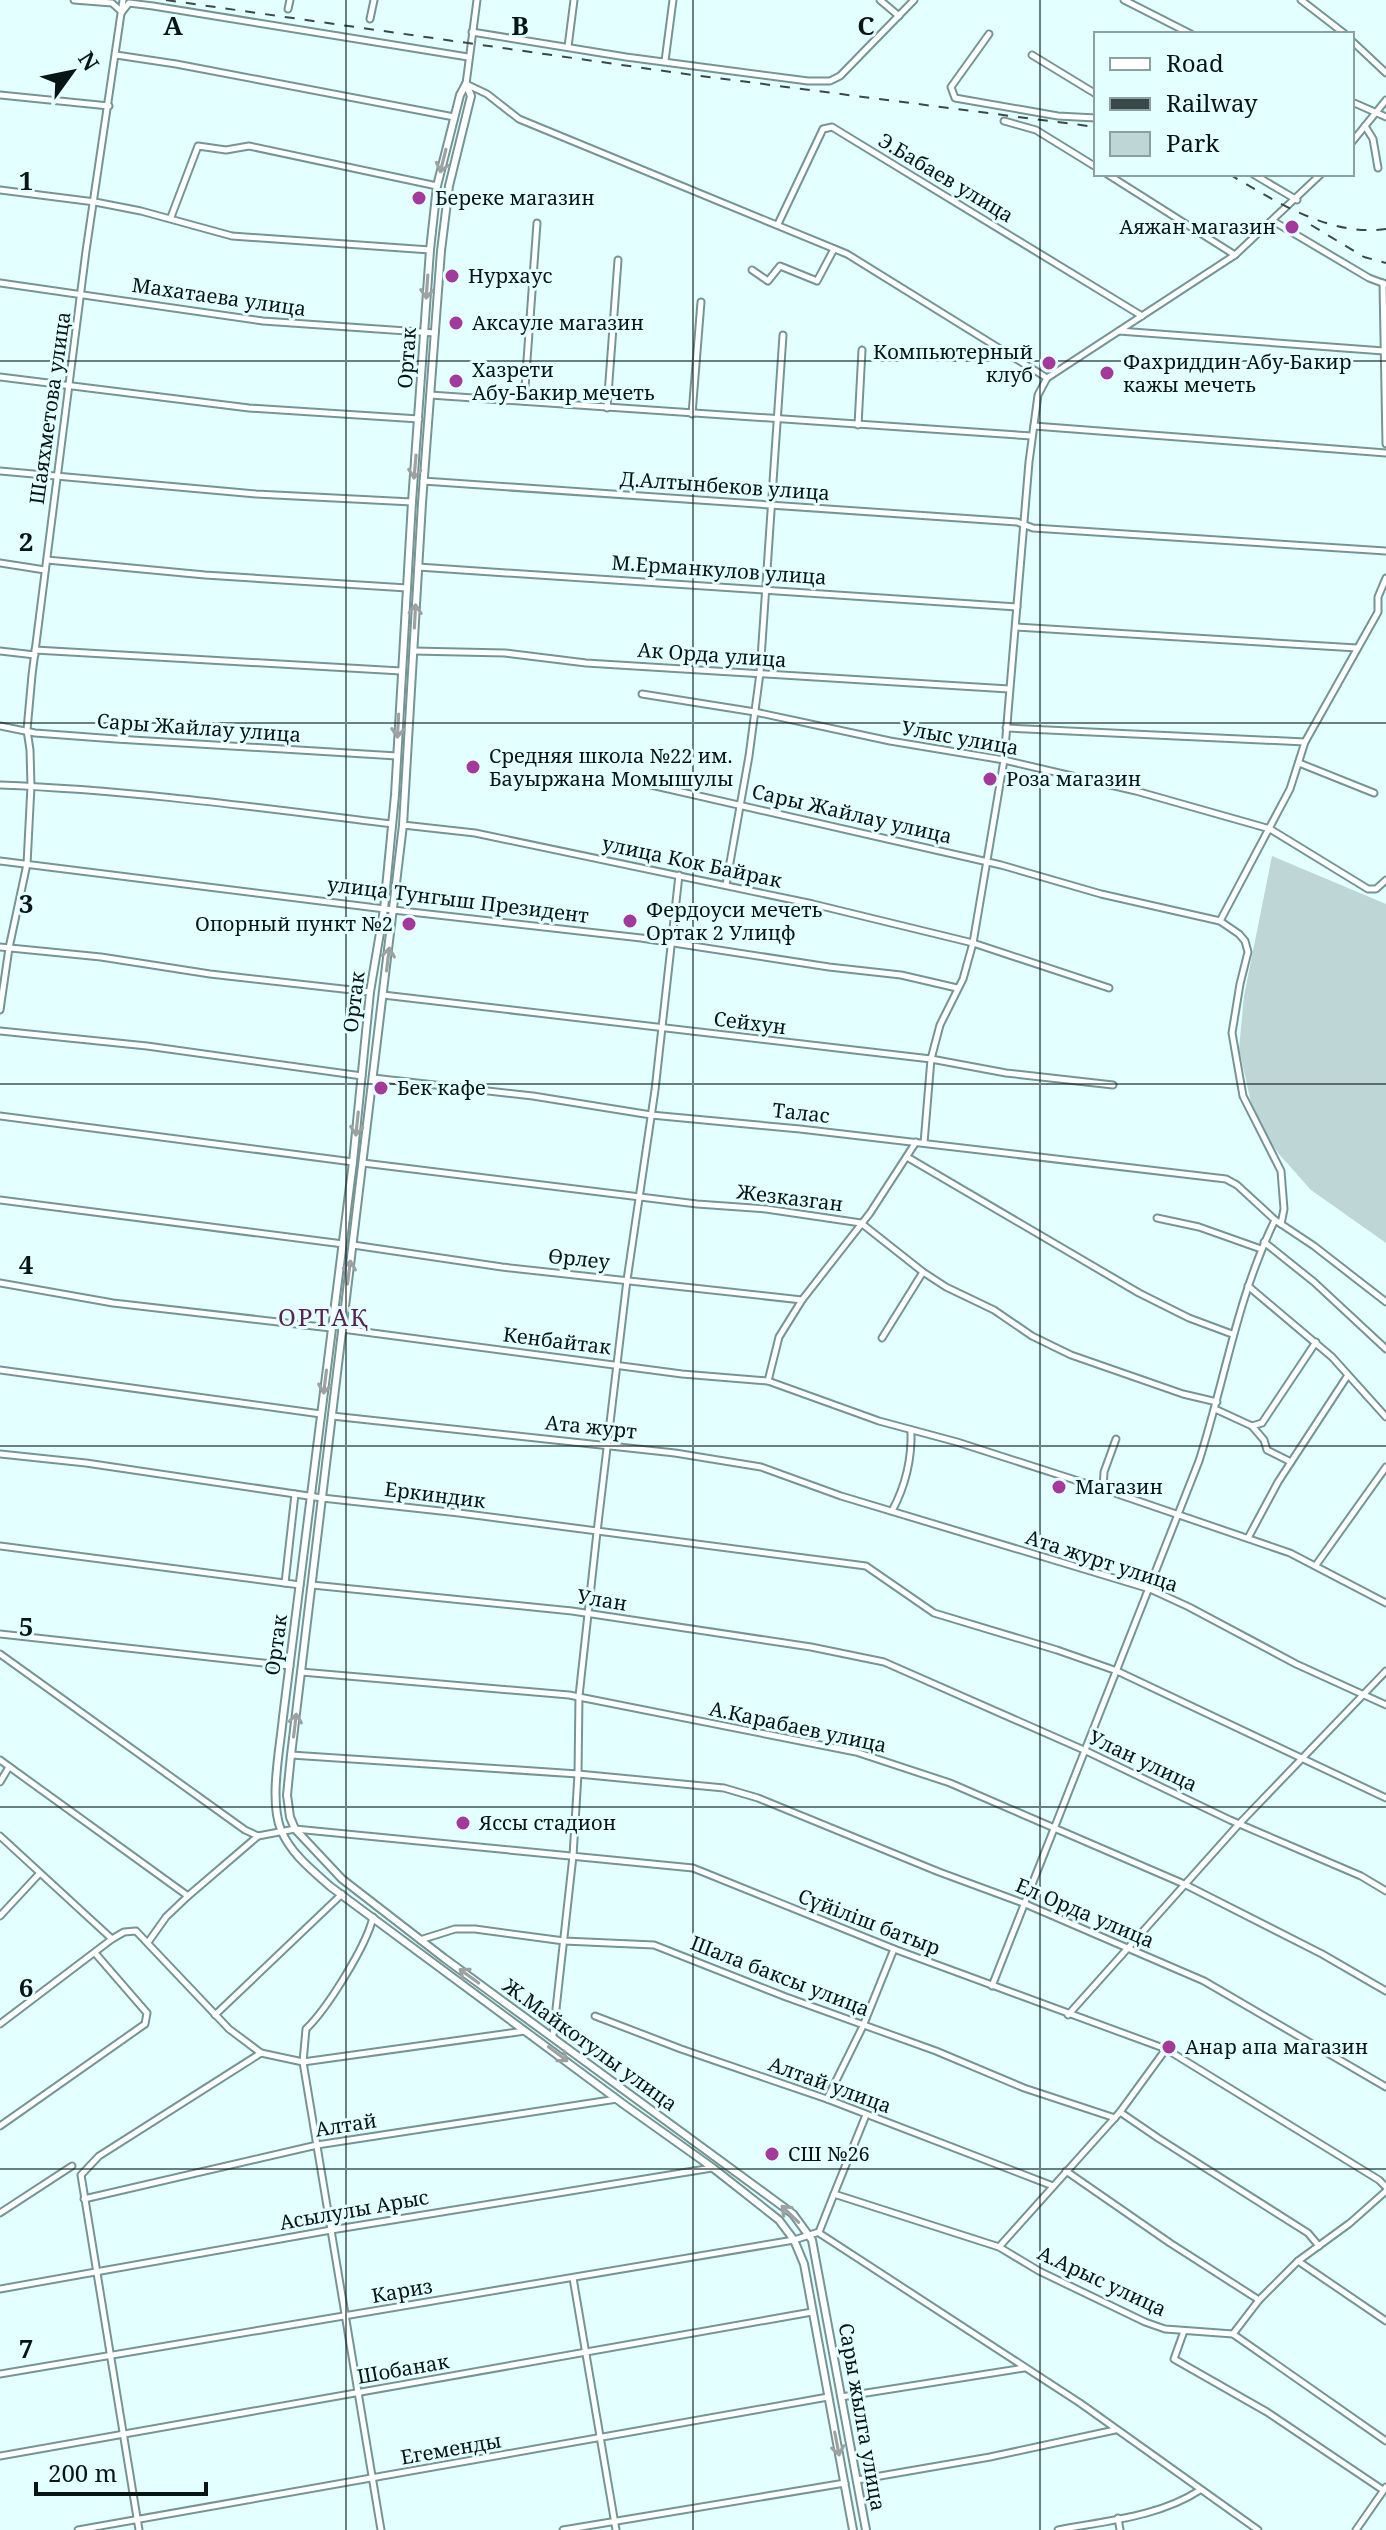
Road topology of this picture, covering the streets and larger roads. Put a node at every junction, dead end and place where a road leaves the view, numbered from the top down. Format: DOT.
graph roads {
  1 [pos="74,0"];
  2 [pos="123,0"];
  3 [pos="290,0"];
  4 [pos="374,0"];
  5 [pos="477,0"];
  6 [pos="574,0"];
  7 [pos="673,0"];
  8 [pos="880,0"];
  9 [pos="914,0"];
  10 [pos="1124,0"];
  11 [pos="1301,0"];
  12 [pos="288,9"];
  13 [pos="122,12"];
  14 [pos="899,16"];
  15 [pos="370,19"];
  16 [pos="472,32"];
  17 [pos="1187,32"];
  18 [pos="1342,32"];
  19 [pos="989,34"];
  20 [pos="1354,43"];
  21 [pos="568,47"];
  22 [pos="116,54"];
  23 [pos="1032,55"];
  24 [pos="468,57"];
  25 [pos="665,61"];
  26 [pos="1386,73"];
  27 [pos="466,84"];
  28 [pos="1094,93"];
  29 [pos="0,95"];
  30 [pos="1386,100"];
  31 [pos="1354,103"];
  32 [pos="109,106"];
  33 [pos="1375,112"];
  34 [pos="454,117"];
  35 [pos="1386,117"];
  36 [pos="1094,118"];
  37 [pos="1004,121"];
  38 [pos="1365,126"];
  39 [pos="1354,140"];
  40 [pos="1094,166"];
  41 [pos="1378,168"];
  42 [pos="1110,176"];
  43 [pos="1256,176"];
  44 [pos="1319,176"];
  45 [pos="437,186"];
  46 [pos="0,190"];
  47 [pos="1297,200"];
  48 [pos="95,202"];
  49 [pos="171,217"];
  50 [pos="1273,221"];
  51 [pos="537,223"];
  52 [pos="778,224"];
  53 [pos="834,248"];
  54 [pos="430,250"];
  55 [pos="1235,255"];
  56 [pos="618,260"];
  57 [pos="752,270"];
  58 [pos="0,283"];
  59 [pos="1384,284"];
  60 [pos="82,294"];
  61 [pos="701,302"];
  62 [pos="1142,316"];
  63 [pos="1119,331"];
  64 [pos="424,333"];
  65 [pos="435,333"];
  66 [pos="783,335"];
  67 [pos="862,350"];
  68 [pos="1384,351"];
  69 [pos="1386,362"];
  70 [pos="0,377"];
  71 [pos="1047,378"];
  72 [pos="70,386"];
  73 [pos="430,395"];
  74 [pos="524,401"];
  75 [pos="607,408"];
  76 [pos="692,414"];
  77 [pos="419,419"];
  78 [pos="777,420"];
  79 [pos="858,425"];
  80 [pos="1034,426"];
  81 [pos="1032,436"];
  82 [pos="1386,444"];
  83 [pos="1386,453"];
  84 [pos="0,471"];
  85 [pos="57,476"];
  86 [pos="423,481"];
  87 [pos="412,502"];
  88 [pos="770,505"];
  89 [pos="1025,524"];
  90 [pos="1386,551"];
  91 [pos="47,560"];
  92 [pos="0,563"];
  93 [pos="418,567"];
  94 [pos="45,570"];
  95 [pos="1386,578"];
  96 [pos="407,588"];
  97 [pos="764,590"];
  98 [pos="1017,607"];
  99 [pos="1378,612"];
  100 [pos="1386,614"];
  101 [pos="1016,627"];
  102 [pos="1357,648"];
  103 [pos="0,651"];
  104 [pos="413,651"];
  105 [pos="35,652"];
  106 [pos="401,671"];
  107 [pos="760,673"];
  108 [pos="1009,689"];
  109 [pos="642,694"];
  110 [pos="755,712"];
  111 [pos="0,726"];
  112 [pos="1006,728"];
  113 [pos="27,730"];
  114 [pos="1305,742"];
  115 [pos="397,756"];
  116 [pos="1004,760"];
  117 [pos="1299,763"];
  118 [pos="616,777"];
  119 [pos="0,785"];
  120 [pos="31,786"];
  121 [pos="1374,793"];
  122 [pos="741,804"];
  123 [pos="392,824"];
  124 [pos="403,825"];
  125 [pos="1270,829"];
  126 [pos="0,861"];
  127 [pos="988,861"];
  128 [pos="27,864"];
  129 [pos="679,875"];
  130 [pos="1384,882"];
  131 [pos="726,885"];
  132 [pos="384,909"];
  133 [pos="393,910"];
  134 [pos="1220,921"];
  135 [pos="973,943"];
  136 [pos="671,944"];
  137 [pos="0,947"];
  138 [pos="9,948"];
  139 [pos="957,988"];
  140 [pos="1109,988"];
  141 [pos="370,992"];
  142 [pos="383,995"];
  143 [pos="0,1010"];
  144 [pos="662,1028"];
  145 [pos="0,1031"];
  146 [pos="931,1059"];
  147 [pos="362,1076"];
  148 [pos="373,1078"];
  149 [pos="1113,1085"];
  150 [pos="651,1115"];
  151 [pos="0,1116"];
  152 [pos="916,1142"];
  153 [pos="924,1143"];
  154 [pos="907,1157"];
  155 [pos="353,1162"];
  156 [pos="363,1163"];
  157 [pos="640,1195"];
  158 [pos="0,1200"];
  159 [pos="1157,1218"];
  160 [pos="1278,1222"];
  161 [pos="861,1223"];
  162 [pos="1264,1242"];
  163 [pos="343,1244"];
  164 [pos="353,1245"];
  165 [pos="1261,1249"];
  166 [pos="923,1272"];
  167 [pos="627,1280"];
  168 [pos="0,1283"];
  169 [pos="1248,1286"];
  170 [pos="802,1300"];
  171 [pos="1386,1302"];
  172 [pos="331,1328"];
  173 [pos="342,1329"];
  174 [pos="1232,1334"];
  175 [pos="882,1338"];
  176 [pos="1316,1342"];
  177 [pos="1386,1349"];
  178 [pos="619,1366"];
  179 [pos="0,1370"];
  180 [pos="1348,1375"];
  181 [pos="768,1381"];
  182 [pos="1216,1405"];
  183 [pos="321,1414"];
  184 [pos="332,1416"];
  185 [pos="1386,1417"];
  186 [pos="1252,1426"];
  187 [pos="911,1430"];
  188 [pos="1116,1439"];
  189 [pos="608,1445"];
  190 [pos="0,1454"];
  191 [pos="1291,1462"];
  192 [pos="1386,1467"];
  193 [pos="1103,1489"];
  194 [pos="295,1494"];
  195 [pos="841,1496"];
  196 [pos="311,1497"];
  197 [pos="322,1498"];
  198 [pos="892,1511"];
  199 [pos="1179,1515"];
  200 [pos="597,1532"];
  201 [pos="1248,1538"];
  202 [pos="0,1546"];
  203 [pos="1316,1565"];
  204 [pos="285,1583"];
  205 [pos="300,1585"];
  206 [pos="312,1585"];
  207 [pos="1150,1589"];
  208 [pos="1386,1603"];
  209 [pos="588,1614"];
  210 [pos="0,1634"];
  211 [pos="0,1654"];
  212 [pos="884,1662"];
  213 [pos="290,1666"];
  214 [pos="1117,1671"];
  215 [pos="1386,1671"];
  216 [pos="301,1672"];
  217 [pos="1364,1695"];
  218 [pos="579,1696"];
  219 [pos="1386,1705"];
  220 [pos="1084,1750"];
  221 [pos="291,1755"];
  222 [pos="1303,1758"];
  223 [pos="0,1760"];
  224 [pos="9,1767"];
  225 [pos="578,1774"];
  226 [pos="0,1782"];
  227 [pos="1386,1798"];
  228 [pos="1239,1824"];
  229 [pos="1053,1826"];
  230 [pos="295,1829"];
  231 [pos="281,1830"];
  232 [pos="0,1836"];
  233 [pos="258,1836"];
  234 [pos="573,1856"];
  235 [pos="39,1874"];
  236 [pos="1184,1884"];
  237 [pos="1386,1891"];
  238 [pos="342,1894"];
  239 [pos="188,1896"];
  240 [pos="1023,1903"];
  241 [pos="0,1916"];
  242 [pos="373,1917"];
  243 [pos="112,1939"];
  244 [pos="420,1940"];
  245 [pos="149,1941"];
  246 [pos="564,1941"];
  247 [pos="1128,1947"];
  248 [pos="894,1949"];
  249 [pos="95,1953"];
  250 [pos="992,1986"];
  251 [pos="1386,1991"];
  252 [pos="490,1992"];
  253 [pos="484,2000"];
  254 [pos="215,2015"];
  255 [pos="1068,2015"];
  256 [pos="595,2016"];
  257 [pos="0,2024"];
  258 [pos="863,2026"];
  259 [pos="526,2031"];
  260 [pos="553,2036"];
  261 [pos="1166,2049"];
  262 [pos="261,2053"];
  263 [pos="303,2062"];
  264 [pos="1386,2087"];
  265 [pos="617,2099"];
  266 [pos="827,2099"];
  267 [pos="1120,2112"];
  268 [pos="866,2115"];
  269 [pos="1115,2118"];
  270 [pos="0,2126"];
  271 [pos="317,2145"];
  272 [pos="72,2166"];
  273 [pos="713,2168"];
  274 [pos="1066,2171"];
  275 [pos="1053,2186"];
  276 [pos="1386,2189"];
  277 [pos="834,2194"];
  278 [pos="84,2199"];
  279 [pos="0,2213"];
  280 [pos="331,2230"];
  281 [pos="819,2232"];
  282 [pos="809,2236"];
  283 [pos="794,2240"];
  284 [pos="1319,2246"];
  285 [pos="999,2247"];
  286 [pos="1298,2261"];
  287 [pos="96,2272"];
  288 [pos="573,2278"];
  289 [pos="0,2289"];
  290 [pos="1259,2300"];
  291 [pos="826,2311"];
  292 [pos="812,2312"];
  293 [pos="345,2317"];
  294 [pos="1386,2321"];
  295 [pos="1184,2331"];
  296 [pos="1233,2334"];
  297 [pos="586,2353"];
  298 [pos="112,2358"];
  299 [pos="1024,2368"];
  300 [pos="0,2374"];
  301 [pos="358,2393"];
  302 [pos="828,2397"];
  303 [pos="841,2397"];
  304 [pos="1116,2429"];
  305 [pos="124,2434"];
  306 [pos="601,2439"];
  307 [pos="1386,2441"];
  308 [pos="0,2456"];
  309 [pos="372,2479"];
  310 [pos="857,2480"];
  311 [pos="845,2483"];
  312 [pos="1385,2489"];
  313 [pos="1200,2490"];
  314 [pos="1118,2518"];
  315 [pos="138,2520"];
  316 [pos="614,2520"];
  317 [pos="1359,2529"];
  318 [pos="78,2530"];
  319 [pos="139,2530"];
  320 [pos="381,2530"];
  321 [pos="563,2530"];
  322 [pos="616,2530"];
  323 [pos="853,2530"];
  324 [pos="866,2530"];
  325 [pos="1058,2530"];
  326 [pos="1120,2530"];
  327 [pos="1258,2530"];
  1 -- 13 [label="street"];
  2 -- 13 [label="street, Шаяхметова улица"];
  3 -- 12 [label="street"];
  4 -- 15 [label="street"];
  5 -- 16 [label="street, Ортак"];
  6 -- 21 [label="street"];
  7 -- 25 [label="street"];
  8 -- 14 [label="street"];
  9 -- 14 [label="street"];
  10 -- 17 [label="street"];
  11 -- 18 [label="street"];
  13 -- 22 [label="street, Шаяхметова улица"];
  13 -- 24 [label="street"];
  14 -- 25 [label="street"];
  16 -- 21 [label="street"];
  16 -- 24 [label="street, Ортак"];
  19 -- 36 [label="street"];
  20 -- 26 [label="street"];
  21 -- 25 [label="street"];
  22 -- 32 [label="street, Шаяхметова улица"];
  22 -- 34 [label="street"];
  23 -- 28 [label="street"];
  24 -- 27 [label="street, Ортак"];
  27 -- 34 [label="street, Ортак"];
  27 -- 52 [label="street"];
  27 -- 65 [label="street, Ортак"];
  29 -- 32 [label="street"];
  30 -- 33 [label="street"];
  31 -- 33 [label="street"];
  32 -- 48 [label="street, Шаяхметова улица"];
  33 -- 35 [label="street"];
  33 -- 38 [label="street"];
  34 -- 45 [label="street, Ортак, one-way"];
  37 -- 40 [label="street"];
  38 -- 39 [label="street"];
  38 -- 41 [label="street"];
  42 -- 55 [label="street"];
  43 -- 47 [label="street"];
  44 -- 47 [label="street"];
  45 -- 49 [label="street"];
  45 -- 54 [label="street, Ортак"];
  46 -- 48 [label="street"];
  47 -- 50 [label="street"];
  48 -- 49 [label="street"];
  48 -- 60 [label="street, Шаяхметова улица"];
  49 -- 54 [label="street"];
  50 -- 55 [label="street"];
  50 -- 59 [label="street"];
  51 -- 74 [label="street"];
  52 -- 53 [label="street"];
  52 -- 62 [label="street, Э.Бабаев улица"];
  53 -- 57 [label="street"];
  53 -- 71 [label="street"];
  54 -- 64 [label="street, Ортак, one-way"];
  55 -- 62 [label="street"];
  56 -- 75 [label="street"];
  58 -- 60 [label="street, Махатаева улица"];
  59 -- 68 [label="street"];
  60 -- 64 [label="street, Махатаева улица"];
  60 -- 72 [label="street, Шаяхметова улица"];
  61 -- 76 [label="street"];
  62 -- 63 [label="street"];
  63 -- 68 [label="street"];
  63 -- 71 [label="street"];
  64 -- 65 [label="street, Махатаева улица"];
  64 -- 77 [label="street, Ортак"];
  65 -- 73 [label="street, Ортак"];
  66 -- 78 [label="street"];
  67 -- 79 [label="street"];
  68 -- 69 [label="street"];
  69 -- 82 [label="street"];
  70 -- 72 [label="street"];
  71 -- 80 [label="street"];
  72 -- 77 [label="street"];
  72 -- 85 [label="street, Шаяхметова улица"];
  73 -- 74 [label="street"];
  73 -- 86 [label="street, Ортак"];
  74 -- 75 [label="street"];
  75 -- 76 [label="street"];
  76 -- 78 [label="street"];
  77 -- 87 [label="street, Ортак, one-way"];
  78 -- 79 [label="street"];
  78 -- 88 [label="street"];
  79 -- 81 [label="street"];
  80 -- 81 [label="street"];
  80 -- 83 [label="street"];
  81 -- 89 [label="street"];
  84 -- 85 [label="street"];
  85 -- 87 [label="street"];
  85 -- 91 [label="street, Шаяхметова улица"];
  86 -- 88 [label="street, Д.Алтынбеков улица"];
  86 -- 93 [label="street, Ортак"];
  87 -- 96 [label="street, Ортак"];
  88 -- 89 [label="street, Д.Алтынбеков улица"];
  88 -- 97 [label="street"];
  89 -- 90 [label="street, Д.Алтынбеков улица"];
  89 -- 98 [label="street"];
  91 -- 94 [label="street, Шаяхметова улица"];
  91 -- 96 [label="street"];
  92 -- 94 [label="street"];
  93 -- 97 [label="street, М.Ерманкулов улица"];
  104 -- 93 [label="street, Ортак, one-way"];
  94 -- 105 [label="street, Шаяхметова улица"];
  95 -- 99 [label="street"];
  96 -- 106 [label="street, Ортак"];
  97 -- 98 [label="street, М.Ерманкулов улица"];
  97 -- 107 [label="street"];
  98 -- 101 [label="street"];
  99 -- 100 [label="street"];
  99 -- 102 [label="street"];
  101 -- 102 [label="street"];
  101 -- 108 [label="street"];
  102 -- 114 [label="street"];
  103 -- 105 [label="street"];
  104 -- 107 [label="street, Ак Орда улица"];
  104 -- 124 [label="street, Ортак"];
  105 -- 106 [label="street"];
  105 -- 113 [label="street, Шаяхметова улица"];
  106 -- 115 [label="street, Ортак, one-way"];
  107 -- 108 [label="street, Ак Орда улица"];
  107 -- 110 [label="street"];
  108 -- 112 [label="street"];
  109 -- 110 [label="street, Улыс улица"];
  110 -- 116 [label="street, Улыс улица"];
  110 -- 122 [label="street"];
  111 -- 113 [label="street, Сары Жайлау улица"];
  112 -- 114 [label="street"];
  112 -- 116 [label="street"];
  113 -- 115 [label="street, Сары Жайлау улица"];
  113 -- 120 [label="street, Шаяхметова улица"];
  114 -- 117 [label="street"];
  115 -- 123 [label="street, Ортак"];
  116 -- 125 [label="street, Улыс улица"];
  116 -- 127 [label="street"];
  117 -- 121 [label="street"];
  117 -- 125 [label="street"];
  118 -- 122 [label="street, Сары Жайлау улица"];
  119 -- 120 [label="street"];
  120 -- 123 [label="street"];
  120 -- 128 [label="street, Шаяхметова улица"];
  122 -- 127 [label="street, Сары Жайлау улица"];
  122 -- 131 [label="street"];
  123 -- 132 [label="street, Ортак"];
  124 -- 129 [label="street, улица Кок Байрак"];
  124 -- 133 [label="street, Ортак"];
  125 -- 130 [label="street, Улыс улица"];
  125 -- 134 [label="street"];
  126 -- 128 [label="street, улица Тунгыш Президент"];
  127 -- 134 [label="street, Сары Жайлау улица"];
  127 -- 135 [label="street"];
  128 -- 132 [label="street, улица Тунгыш Президент"];
  128 -- 138 [label="street, Шаяхметова улица"];
  129 -- 131 [label="street, улица Кок Байрак"];
  129 -- 136 [label="street"];
  131 -- 135 [label="street, улица Кок Байрак"];
  132 -- 133 [label="street, улица Тунгыш Президент"];
  132 -- 141 [label="street, Ортак"];
  133 -- 136 [label="street, улица Тунгыш Президент"];
  142 -- 133 [label="street, Ортак, one-way"];
  134 -- 160 [label="street"];
  135 -- 139 [label="street"];
  135 -- 140 [label="street, улица Кок Байрак"];
  136 -- 139 [label="street, улица Тунгыш Президент"];
  136 -- 144 [label="street"];
  137 -- 138 [label="street"];
  138 -- 141 [label="street"];
  138 -- 143 [label="street, Шаяхметова улица"];
  139 -- 146 [label="street"];
  141 -- 147 [label="street, Ортак"];
  142 -- 144 [label="street, Сейхун"];
  142 -- 148 [label="street, Ортак"];
  144 -- 146 [label="street, Сейхун"];
  144 -- 150 [label="street"];
  145 -- 147 [label="street"];
  146 -- 149 [label="street, Сейхун"];
  146 -- 153 [label="street"];
  147 -- 155 [label="street, Ортак, one-way"];
  148 -- 150 [label="street, Талас"];
  148 -- 156 [label="street, Ортак"];
  150 -- 152 [label="street, Талас"];
  150 -- 157 [label="street"];
  151 -- 155 [label="street"];
  152 -- 153 [label="street, Талас"];
  152 -- 154 [label="street"];
  153 -- 160 [label="street, Талас"];
  154 -- 161 [label="street"];
  154 -- 174 [label="street"];
  155 -- 163 [label="street, Ортак"];
  156 -- 157 [label="street, Жезказган"];
  156 -- 164 [label="street, Ортак"];
  157 -- 161 [label="street, Жезказган"];
  157 -- 167 [label="street"];
  158 -- 163 [label="street"];
  159 -- 165 [label="street"];
  160 -- 162 [label="street"];
  160 -- 171 [label="street"];
  161 -- 166 [label="street, Жезказган"];
  161 -- 170 [label="street"];
  162 -- 165 [label="street"];
  162 -- 177 [label="street"];
  163 -- 172 [label="street, Ортак"];
  164 -- 167 [label="street, Өрлеу"];
  173 -- 164 [label="street, Ортак, one-way"];
  165 -- 169 [label="street"];
  166 -- 175 [label="street"];
  166 -- 182 [label="street, Жезказган"];
  167 -- 170 [label="street, Өрлеу"];
  167 -- 178 [label="street"];
  168 -- 172 [label="street"];
  169 -- 174 [label="street"];
  169 -- 176 [label="street"];
  170 -- 181 [label="street"];
  172 -- 183 [label="street, Ортак, one-way"];
  173 -- 178 [label="street, Кенбайтак"];
  173 -- 184 [label="street, Ортак"];
  174 -- 182 [label="street"];
  176 -- 180 [label="street"];
  176 -- 186 [label="street"];
  178 -- 181 [label="street, Кенбайтак"];
  178 -- 189 [label="street"];
  179 -- 183 [label="street"];
  180 -- 185 [label="street"];
  180 -- 191 [label="street"];
  181 -- 187 [label="street, Кенбайтак"];
  182 -- 186 [label="street, Жезказган"];
  182 -- 199 [label="street"];
  183 -- 196 [label="street, Ортак"];
  184 -- 189 [label="street, Ата журт"];
  184 -- 197 [label="street, Ортак"];
  186 -- 191 [label="street"];
  187 -- 193 [label="street, Кенбайтак"];
  187 -- 198 [label="street"];
  188 -- 193 [label="street"];
  189 -- 195 [label="street, Ата журт"];
  189 -- 200 [label="street"];
  190 -- 194 [label="street, Еркиндик"];
  191 -- 201 [label="street"];
  192 -- 203 [label="street"];
  193 -- 199 [label="street, Кенбайтак"];
  194 -- 196 [label="street, Еркиндик"];
  194 -- 204 [label="street"];
  195 -- 198 [label="street, Ата журт улица"];
  196 -- 197 [label="street, Еркиндик"];
  196 -- 205 [label="street, Ортак"];
  197 -- 200 [label="street, Еркиндик"];
  197 -- 206 [label="street, Ортак"];
  198 -- 207 [label="street, Ата журт улица"];
  199 -- 201 [label="street, Кенбайтак"];
  199 -- 207 [label="street"];
  200 -- 209 [label="street"];
  200 -- 214 [label="street, Еркиндик"];
  201 -- 203 [label="street, Кенбайтак"];
  202 -- 204 [label="street"];
  203 -- 208 [label="street, Кенбайтак"];
  204 -- 205 [label="street"];
  205 -- 213 [label="street, Ортак"];
  206 -- 209 [label="street, Улан"];
  206 -- 216 [label="street, Ортак"];
  207 -- 214 [label="street"];
  207 -- 217 [label="street, Ата журт улица"];
  209 -- 212 [label="street, Улан"];
  209 -- 218 [label="street"];
  210 -- 213 [label="street"];
  211 -- 233 [label="street"];
  212 -- 220 [label="street, Улан улица"];
  213 -- 231 [label="street, Ортак"];
  214 -- 220 [label="street"];
  214 -- 222 [label="street"];
  215 -- 217 [label="street"];
  216 -- 218 [label="street, А.Карабаев улица"];
  221 -- 216 [label="street, Ортак, one-way"];
  217 -- 219 [label="street, Ата журт улица"];
  217 -- 222 [label="street"];
  218 -- 225 [label="street"];
  218 -- 229 [label="street, А.Карабаев улица"];
  220 -- 228 [label="street, Улан улица"];
  220 -- 229 [label="street"];
  221 -- 225 [label="street, Ел Орда улица"];
  221 -- 230 [label="street, Ортак"];
  222 -- 227 [label="street"];
  222 -- 228 [label="street"];
  223 -- 224 [label="street"];
  224 -- 226 [label="street"];
  224 -- 239 [label="street"];
  225 -- 234 [label="street"];
  225 -- 240 [label="street, Ел Орда улица"];
  228 -- 236 [label="street"];
  228 -- 237 [label="street, Улан улица"];
  229 -- 236 [label="street, А.Карабаев улица"];
  229 -- 240 [label="street"];
  230 -- 231 [label="street, Сүйіліш батыр"];
  230 -- 234 [label="street, Сүйіліш батыр"];
  230 -- 244 [label="street, Ж.Майкотулы улица"];
  231 -- 233 [label="street, Сүйіліш батыр"];
  231 -- 238 [label="street, Ж.Майкотулы улица"];
  232 -- 235 [label="street"];
  233 -- 239 [label="street"];
  234 -- 246 [label="street"];
  234 -- 248 [label="street, Сүйіліш батыр"];
  235 -- 241 [label="street"];
  235 -- 243 [label="street"];
  236 -- 247 [label="street"];
  236 -- 251 [label="street, А.Карабаев улица"];
  238 -- 242 [label="street, Ж.Майкотулы улица"];
  238 -- 254 [label="street"];
  239 -- 245 [label="street"];
  240 -- 247 [label="street, Ел Орда улица"];
  240 -- 250 [label="street"];
  242 -- 253 [label="street, Ж.Майкотулы улица"];
  242 -- 263 [label="street"];
  243 -- 245 [label="street"];
  243 -- 249 [label="street"];
  244 -- 246 [label="street, Шала баксы улица"];
  252 -- 244 [label="street, Ж.Майкотулы улица, one-way"];
  245 -- 254 [label="street"];
  246 -- 258 [label="street, Шала баксы улица"];
  246 -- 260 [label="street"];
  247 -- 255 [label="street"];
  247 -- 264 [label="street, Ел Орда улица"];
  248 -- 250 [label="street, Сүйіліш батыр"];
  248 -- 258 [label="street"];
  249 -- 257 [label="street"];
  249 -- 270 [label="street"];
  250 -- 255 [label="street, Сүйіліш батыр"];
  252 -- 253 [label="street"];
  252 -- 260 [label="street, Ж.Майкотулы улица"];
  253 -- 259 [label="street, Ж.Майкотулы улица"];
  254 -- 262 [label="street"];
  255 -- 261 [label="street, Сүйіліш батыр"];
  256 -- 266 [label="street, Алтай улица"];
  258 -- 266 [label="street"];
  258 -- 269 [label="street, Шала баксы улица"];
  259 -- 263 [label="street"];
  259 -- 265 [label="street, Ж.Майкотулы улица, one-way"];
  282 -- 260 [label="street, Ж.Майкотулы улица, one-way"];
  261 -- 267 [label="street"];
  261 -- 276 [label="street, Сүйіліш батыр"];
  262 -- 263 [label="street"];
  262 -- 278 [label="street"];
  263 -- 271 [label="street"];
  265 -- 271 [label="street, Алтай"];
  265 -- 273 [label="street, Ж.Майкотулы улица"];
  266 -- 268 [label="street, Алтай улица"];
  267 -- 269 [label="street"];
  267 -- 284 [label="street"];
  268 -- 275 [label="street, Алтай улица"];
  268 -- 277 [label="street"];
  269 -- 274 [label="street"];
  271 -- 278 [label="street, Алтай"];
  271 -- 280 [label="street"];
  272 -- 279 [label="street"];
  273 -- 280 [label="street, Асылулы Арыс"];
  273 -- 283 [label="street, Ж.Майкотулы улица"];
  274 -- 275 [label="street"];
  274 -- 290 [label="street"];
  275 -- 285 [label="street"];
  276 -- 284 [label="street"];
  277 -- 281 [label="street"];
  277 -- 285 [label="street, А.Арыс улица"];
  278 -- 287 [label="street"];
  280 -- 287 [label="street, Асылулы Арыс"];
  280 -- 293 [label="street"];
  281 -- 282 [label="street"];
  281 -- 299 [label="street"];
  282 -- 283 [label="street, Кариз"];
  282 -- 291 [label="street, Ж.Майкотулы улица"];
  283 -- 288 [label="street, Кариз"];
  283 -- 292 [label="street, Ж.Майкотулы улица"];
  284 -- 286 [label="street"];
  285 -- 295 [label="street, А.Арыс улица"];
  286 -- 290 [label="street"];
  286 -- 294 [label="street"];
  287 -- 289 [label="street, Асылулы Арыс"];
  287 -- 298 [label="street"];
  288 -- 293 [label="street, Кариз"];
  288 -- 297 [label="street"];
  290 -- 296 [label="street"];
  291 -- 303 [label="street, Сары жылга улица"];
  292 -- 297 [label="street, Шобанак"];
  292 -- 302 [label="street, Сары жылга улица"];
  293 -- 298 [label="street, Кариз"];
  293 -- 301 [label="street"];
  295 -- 296 [label="street, А.Арыс улица"];
  295 -- 312 [label="street"];
  296 -- 307 [label="street"];
  297 -- 301 [label="street, Шобанак"];
  297 -- 306 [label="street"];
  298 -- 300 [label="street, Кариз"];
  298 -- 305 [label="street"];
  299 -- 303 [label="street"];
  299 -- 304 [label="street"];
  301 -- 305 [label="street, Шобанак"];
  301 -- 309 [label="street"];
  302 -- 306 [label="street, Егеменды"];
  302 -- 311 [label="street, Сары жылга улица, one-way"];
  303 -- 310 [label="street, Сары жылга улица"];
  304 -- 310 [label="street"];
  304 -- 313 [label="street"];
  305 -- 308 [label="street, Шобанак"];
  305 -- 315 [label="street"];
  306 -- 309 [label="street, Егеменды"];
  306 -- 316 [label="street"];
  309 -- 315 [label="street, Егеменды"];
  309 -- 320 [label="street"];
  310 -- 324 [label="street, Сары жылга улица"];
  311 -- 316 [label="street"];
  311 -- 323 [label="street, Сары жылга улица"];
  312 -- 317 [label="street"];
  313 -- 314 [label="street"];
  313 -- 327 [label="street"];
  314 -- 325 [label="street"];
  314 -- 326 [label="street"];
  315 -- 318 [label="street, Егеменды"];
  315 -- 319 [label="street"];
  316 -- 321 [label="street"];
  316 -- 322 [label="street"];
}
